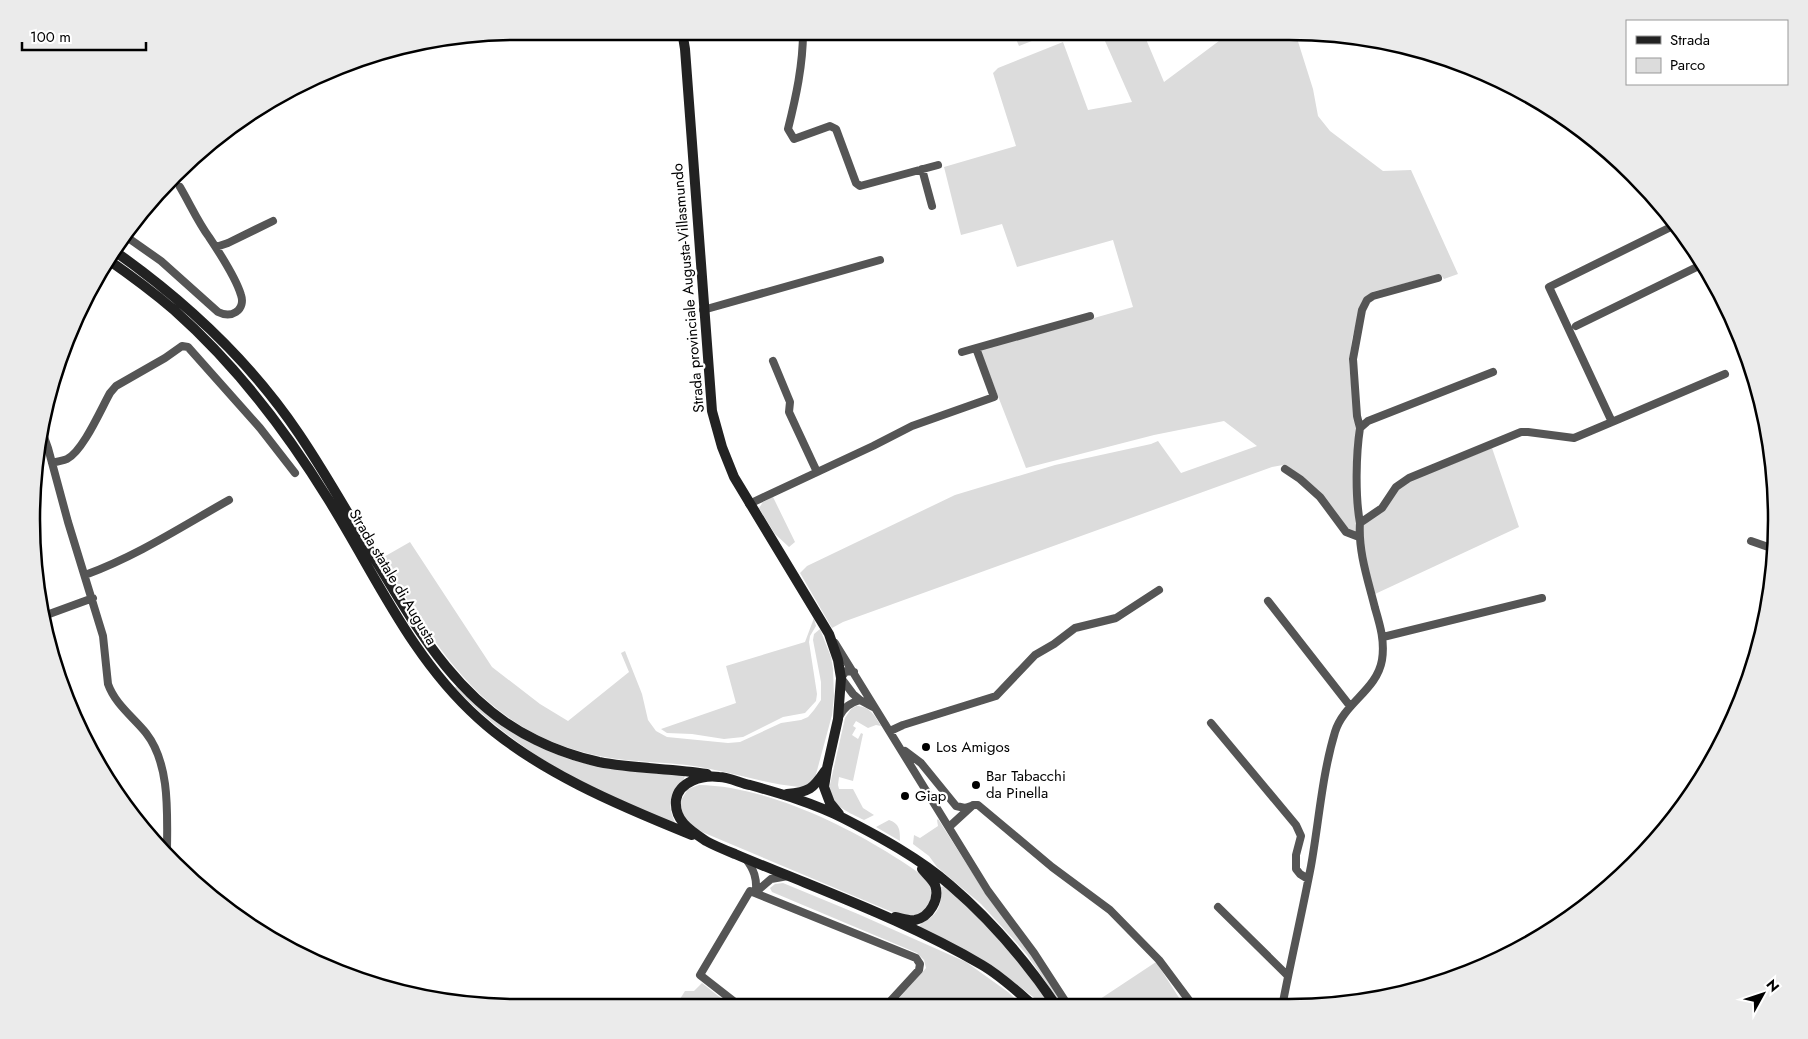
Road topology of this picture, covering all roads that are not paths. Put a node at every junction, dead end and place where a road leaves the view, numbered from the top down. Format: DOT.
graph roads {
  1 [pos="683,40"];
  2 [pos="803,40"];
  3 [pos="938,165"];
  4 [pos="922,169"];
  5 [pos="180,188"];
  6 [pos="932,206"];
  7 [pos="273,221"];
  8 [pos="1669,228"];
  9 [pos="131,240"];
  10 [pos="216,247"];
  11 [pos="119,256"];
  12 [pos="880,260"];
  13 [pos="114,264"];
  14 [pos="1696,267"];
  15 [pos="1438,278"];
  16 [pos="703,310"];
  17 [pos="1090,316"];
  18 [pos="1576,326"];
  19 [pos="976,348"];
  20 [pos="962,352"];
  21 [pos="773,361"];
  22 [pos="1493,372"];
  23 [pos="1725,374"];
  24 [pos="1612,422"];
  25 [pos="1360,428"];
  26 [pos="46,444"];
  27 [pos="52,463"];
  28 [pos="1284,469"];
  29 [pos="817,472"];
  30 [pos="295,473"];
  31 [pos="229,500"];
  32 [pos="749,504"];
  33 [pos="1360,523"];
  34 [pos="1359,537"];
  35 [pos="1751,541"];
  36 [pos="1767,547"];
  37 [pos="85,575"];
  38 [pos="1159,590"];
  39 [pos="93,598"];
  40 [pos="1542,598"];
  41 [pos="1268,600"];
  42 [pos="49,614"];
  43 [pos="828,634"];
  44 [pos="1383,637"];
  45 [pos="854,672"];
  46 [pos="841,678"];
  47 [pos="860,700"];
  48 [pos="1350,706"];
  49 [pos="877,711"];
  50 [pos="838,719"];
  51 [pos="1211,723"];
  52 [pos="890,731"];
  53 [pos="901,748"];
  54 [pos="826,768"];
  55 [pos="720,777"];
  56 [pos="784,794"];
  57 [pos="972,805"];
  58 [pos="844,818"];
  59 [pos="949,827"];
  60 [pos="709,842"];
  61 [pos="167,845"];
  62 [pos="909,856"];
  63 [pos="744,858"];
  64 [pos="789,876"];
  65 [pos="1308,879"];
  66 [pos="756,892"];
  67 [pos="1218,907"];
  68 [pos="882,915"];
  69 [pos="1288,976"];
  70 [pos="731,999"];
  71 [pos="892,999"];
  72 [pos="1025,999"];
  73 [pos="1052,999"];
  74 [pos="1064,999"];
  75 [pos="1188,999"];
  76 [pos="1284,999"];
  1 -- 16 [label="main road, Strada provinciale Augusta-Villasmundo"];
  2 -- 4 [label="street"];
  3 -- 4 [label="street"];
  4 -- 6 [label="street"];
  5 -- 10 [label="street"];
  7 -- 10 [label="street"];
  8 -- 24 [label="street"];
  9 -- 10 [label="street"];
  11 -- 55 [label="main road, Strada statale di Augusta"];
  12 -- 16 [label="street"];
  13 -- 60 [label="main road, Strada statale di Augusta"];
  14 -- 18 [label="street"];
  15 -- 25 [label="street"];
  16 -- 32 [label="main road, Strada provinciale Augusta-Villasmundo"];
  17 -- 19 [label="street"];
  19 -- 20 [label="street"];
  19 -- 29 [label="street"];
  21 -- 29 [label="street"];
  22 -- 25 [label="street"];
  23 -- 24 [label="street"];
  24 -- 33 [label="street"];
  25 -- 33 [label="street"];
  26 -- 27 [label="street"];
  27 -- 30 [label="street"];
  27 -- 37 [label="street"];
  28 -- 34 [label="street"];
  29 -- 32 [label="street"];
  31 -- 37 [label="street"];
  32 -- 43 [label="main road, Strada provinciale Augusta-Villasmundo"];
  33 -- 34 [label="street"];
  34 -- 44 [label="street"];
  35 -- 36 [label="street"];
  37 -- 39 [label="street"];
  38 -- 52 [label="street"];
  39 -- 42 [label="street"];
  39 -- 61 [label="street"];
  40 -- 44 [label="street"];
  41 -- 48 [label="street"];
  43 -- 45 [label="street"];
  43 -- 46 [label="main road, Strada provinciale Augusta-Villasmundo"];
  44 -- 48 [label="street"];
  45 -- 46 [label="street"];
  45 -- 49 [label="street"];
  46 -- 47 [label="street"];
  46 -- 50 [label="main road, Strada provinciale Augusta-Villasmundo"];
  47 -- 49 [label="street"];
  47 -- 50 [label="street"];
  48 -- 65 [label="street"];
  49 -- 52 [label="street"];
  50 -- 54 [label="main road, Strada provinciale Augusta-Villasmundo"];
  51 -- 65 [label="street"];
  52 -- 53 [label="street"];
  53 -- 57 [label="street"];
  53 -- 59 [label="street"];
  54 -- 56 [label="main road"];
  54 -- 58 [label="main road"];
  55 -- 56 [label="main road, Strada statale di Augusta"];
  55 -- 60 [label="main road"];
  56 -- 58 [label="main road, Strada statale di Augusta"];
  57 -- 59 [label="street"];
  57 -- 75 [label="street"];
  58 -- 62 [label="main road"];
  59 -- 74 [label="street"];
  60 -- 63 [label="main road"];
  62 -- 68 [label="main road"];
  62 -- 73 [label="main road"];
  63 -- 64 [label="main road"];
  63 -- 66 [label="street"];
  64 -- 66 [label="street"];
  64 -- 68 [label="main road"];
  65 -- 69 [label="street"];
  66 -- 70 [label="street"];
  66 -- 71 [label="street"];
  67 -- 69 [label="street"];
  68 -- 72 [label="main road"];
  69 -- 76 [label="street"];
}
